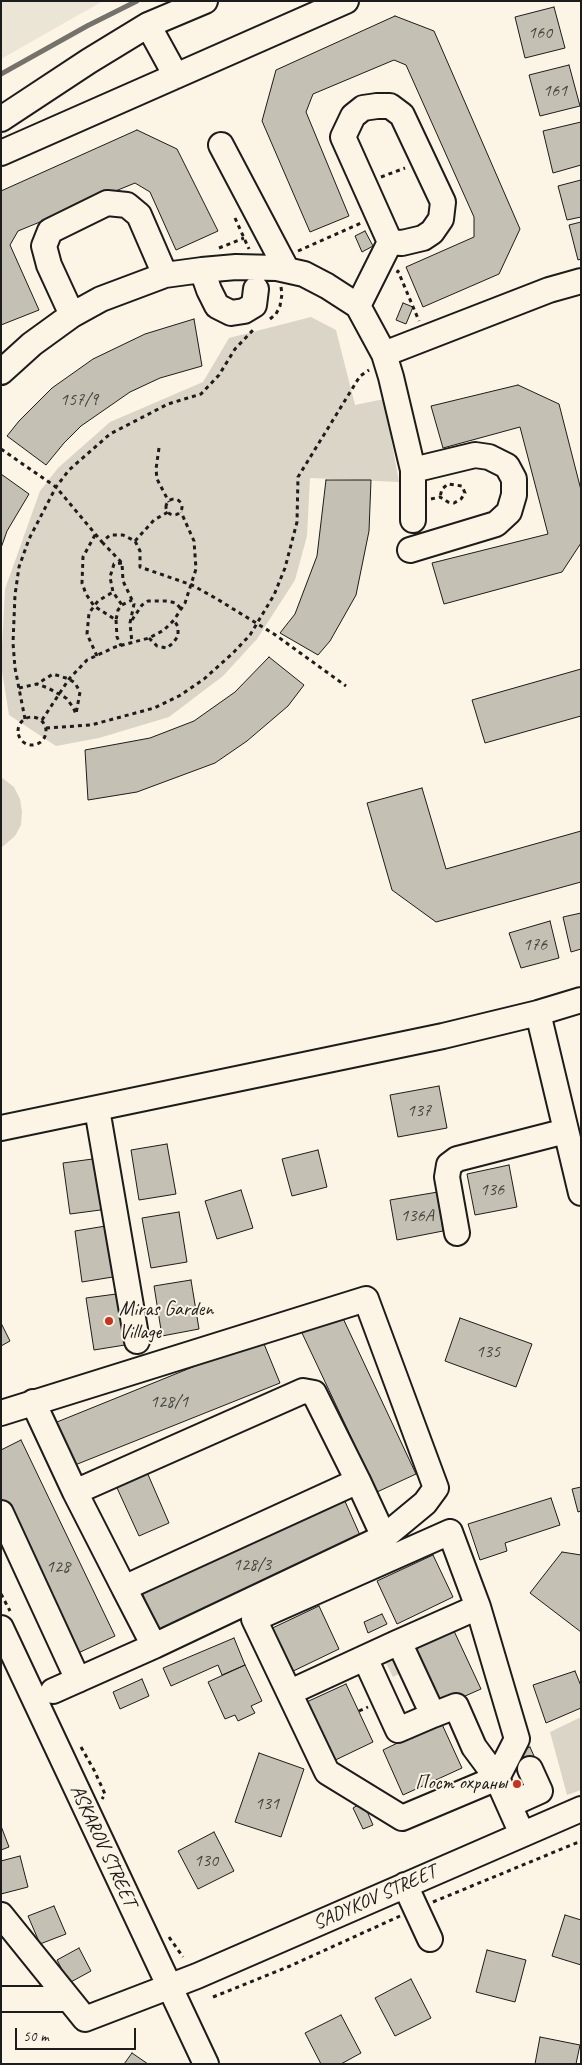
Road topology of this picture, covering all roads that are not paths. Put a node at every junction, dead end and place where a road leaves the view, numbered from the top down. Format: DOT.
graph roads {
  1 [pos="205,1"];
  2 [pos="346,1"];
  3 [pos="148,25"];
  4 [pos="176,76"];
  5 [pos="1,119"];
  6 [pos="221,145"];
  7 [pos="1,153"];
  8 [pos="390,242"];
  9 [pos="286,264"];
  10 [pos="202,270"];
  11 [pos="165,275"];
  12 [pos="581,281"];
  13 [pos="256,289"];
  14 [pos="358,306"];
  15 [pos="72,315"];
  16 [pos="385,357"];
  17 [pos="1,372"];
  18 [pos="413,470"];
  19 [pos="413,512"];
  20 [pos="410,550"];
  21 [pos="581,1000"];
  22 [pos="538,1013"];
  23 [pos="97,1109"];
  24 [pos="1,1128"];
  25 [pos="566,1131"];
  26 [pos="581,1193"];
  27 [pos="457,1233"];
  28 [pos="137,1341"];
  29 [pos="33,1402"];
  30 [pos="1,1413"];
  31 [pos="358,1481"];
  32 [pos="75,1492"];
  33 [pos="1,1513"];
  34 [pos="384,1537"];
  35 [pos="124,1588"];
  36 [pos="474,1608"];
  37 [pos="1,1628"];
  38 [pos="399,1642"];
  39 [pos="154,1646"];
  40 [pos="365,1658"];
  41 [pos="78,1680"];
  42 [pos="298,1688"];
  43 [pos="53,1691"];
  44 [pos="433,1715"];
  45 [pos="530,1769"];
  46 [pos="497,1778"];
  47 [pos="509,1805"];
  48 [pos="581,1809"];
  49 [pos="522,1834"];
  50 [pos="405,1885"];
  51 [pos="1,1915"];
  52 [pos="430,1940"];
  53 [pos="169,1986"];
  54 [pos="1,1999"];
  55 [pos="68,1999"];
  56 [pos="206,2064"];
  1 -- 3 [label="street"];
  2 -- 4 [label="street"];
  3 -- 4 [label="street"];
  3 -- 5 [label="street"];
  4 -- 7 [label="street"];
  6 -- 9 [label="street"];
  8 -- 8 [label="street"];
  8 -- 14 [label="street"];
  9 -- 10 [label="street"];
  9 -- 14 [label="street"];
  10 -- 11 [label="street"];
  10 -- 13 [label="street"];
  11 -- 15 [label="street"];
  11 -- 15 [label="street"];
  12 -- 16 [label="street"];
  14 -- 16 [label="street"];
  15 -- 17 [label="street"];
  16 -- 18 [label="street"];
  18 -- 19 [label="street"];
  18 -- 20 [label="street"];
  21 -- 22 [label="street"];
  22 -- 23 [label="street"];
  22 -- 25 [label="street"];
  23 -- 24 [label="street"];
  23 -- 28 [label="street"];
  25 -- 26 [label="street"];
  25 -- 27 [label="street"];
  29 -- 30 [label="street"];
  29 -- 32 [label="street"];
  29 -- 34 [label="street"];
  31 -- 32 [label="street"];
  31 -- 34 [label="street"];
  31 -- 35 [label="street"];
  32 -- 35 [label="street"];
  33 -- 41 [label="street"];
  34 -- 39 [label="street"];
  35 -- 39 [label="street"];
  36 -- 38 [label="street"];
  36 -- 46 [label="street"];
  36 -- 46 [label="street"];
  37 -- 53 [label="street, ASKAROV STREET"];
  38 -- 40 [label="street"];
  38 -- 44 [label="street"];
  39 -- 41 [label="street"];
  40 -- 42 [label="street"];
  40 -- 44 [label="street"];
  41 -- 43 [label="street"];
  44 -- 46 [label="street"];
  45 -- 47 [label="street"];
  46 -- 47 [label="street"];
  47 -- 49 [label="street"];
  48 -- 49 [label="street, SADYKOV STREET"];
  49 -- 50 [label="street, SADYKOV STREET"];
  50 -- 52 [label="street"];
  50 -- 53 [label="street, SADYKOV STREET"];
  51 -- 55 [label="street"];
  53 -- 55 [label="street, SADYKOV STREET"];
  53 -- 56 [label="street, ASKAROV STREET"];
  54 -- 55 [label="street"];
}
